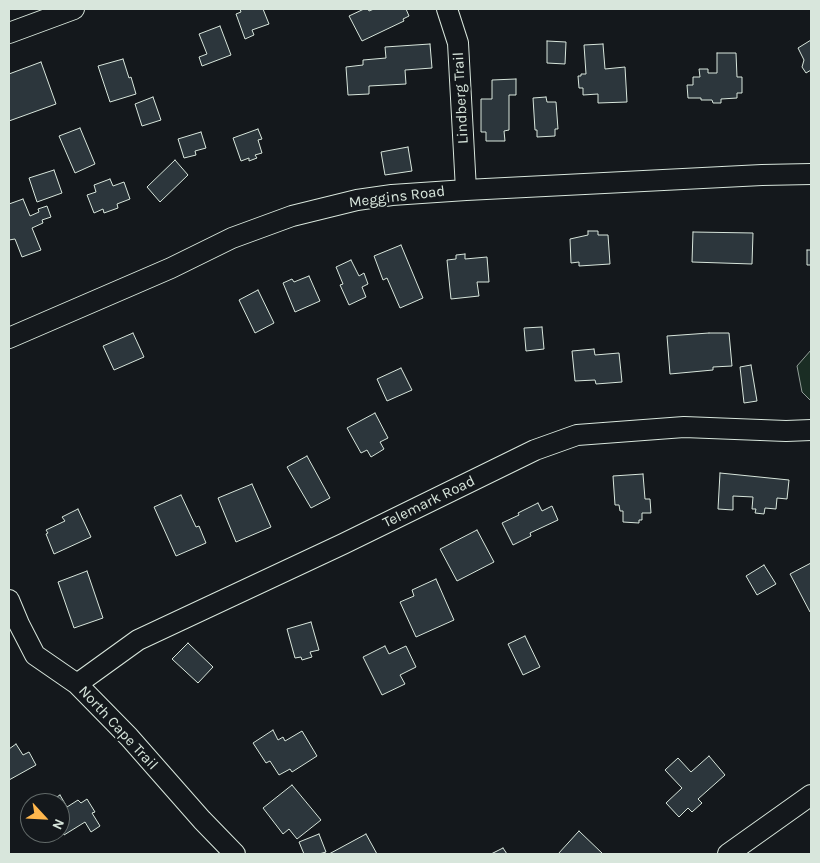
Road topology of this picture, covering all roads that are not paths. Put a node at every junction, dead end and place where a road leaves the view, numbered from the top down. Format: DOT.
graph roads {
  1 [pos="74,9"];
  2 [pos="446,9"];
  3 [pos="9,33"];
  4 [pos="811,174"];
  5 [pos="466,190"];
  6 [pos="9,338"];
  7 [pos="811,430"];
  8 [pos="9,600"];
  9 [pos="77,684"];
  10 [pos="811,795"];
  11 [pos="235,854"];
  12 [pos="728,854"];
  1 -- 3 [label="street"];
  2 -- 5 [label="street, Lindberg Trail"];
  4 -- 5 [label="street, Meggins Road"];
  5 -- 6 [label="street, Meggins Road"];
  7 -- 9 [label="street, Telemark Road"];
  8 -- 9 [label="street, North Cape Trail"];
  9 -- 11 [label="street, North Cape Trail"];
  10 -- 12 [label="street"];
}
